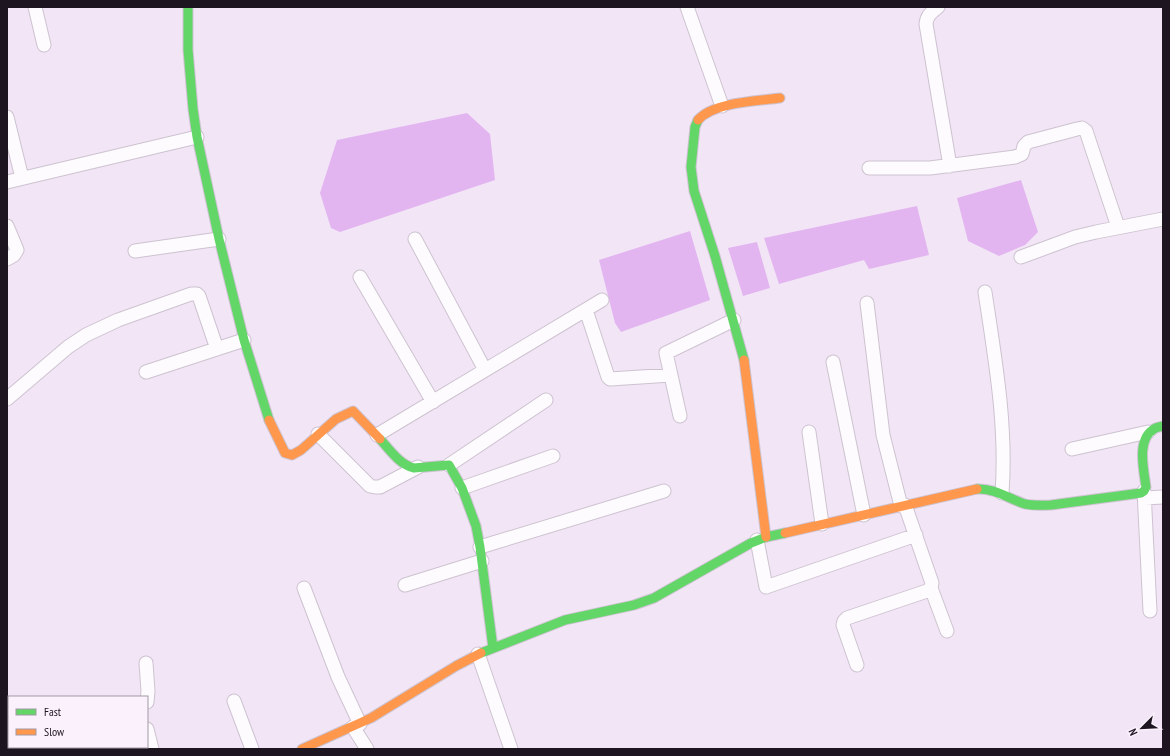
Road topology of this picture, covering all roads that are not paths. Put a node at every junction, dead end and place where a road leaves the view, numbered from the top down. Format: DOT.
graph roads {
  1 [pos="35,7"];
  2 [pos="188,7"];
  3 [pos="687,7"];
  4 [pos="938,7"];
  5 [pos="44,45"];
  6 [pos="780,98"];
  7 [pos="722,106"];
  8 [pos="7,117"];
  9 [pos="197,137"];
  10 [pos="950,166"];
  11 [pos="869,168"];
  12 [pos="22,178"];
  13 [pos="7,182"];
  14 [pos="1163,219"];
  15 [pos="7,226"];
  16 [pos="1118,227"];
  17 [pos="219,239"];
  18 [pos="415,239"];
  19 [pos="135,251"];
  20 [pos="1021,257"];
  21 [pos="7,259"];
  22 [pos="360,277"];
  23 [pos="985,292"];
  24 [pos="602,300"];
  25 [pos="867,303"];
  26 [pos="586,310"];
  27 [pos="734,320"];
  28 [pos="244,340"];
  29 [pos="217,349"];
  30 [pos="833,362"];
  31 [pos="485,370"];
  32 [pos="146,372"];
  33 [pos="671,375"];
  34 [pos="7,399"];
  35 [pos="546,400"];
  36 [pos="433,402"];
  37 [pos="680,416"];
  38 [pos="1163,426"];
  39 [pos="808,432"];
  40 [pos="1148,432"];
  41 [pos="318,434"];
  42 [pos="377,435"];
  43 [pos="1072,449"];
  44 [pos="553,456"];
  45 [pos="449,465"];
  46 [pos="418,468"];
  47 [pos="462,488"];
  48 [pos="664,491"];
  49 [pos="1002,493"];
  50 [pos="1145,494"];
  51 [pos="1163,498"];
  52 [pos="903,505"];
  53 [pos="864,515"];
  54 [pos="822,524"];
  55 [pos="916,534"];
  56 [pos="761,539"];
  57 [pos="480,547"];
  58 [pos="482,561"];
  59 [pos="405,586"];
  60 [pos="304,588"];
  61 [pos="931,588"];
  62 [pos="1150,612"];
  63 [pos="947,631"];
  64 [pos="493,648"];
  65 [pos="478,654"];
  66 [pos="146,663"];
  67 [pos="857,665"];
  68 [pos="148,696"];
  69 [pos="234,701"];
  70 [pos="356,725"];
  71 [pos="148,733"];
  72 [pos="152,749"];
  73 [pos="252,749"];
  74 [pos="302,749"];
  75 [pos="367,749"];
  76 [pos="511,749"];
  1 -- 5 [label="street"];
  2 -- 9 [label="street"];
  3 -- 7 [label="street"];
  4 -- 10 [label="street"];
  6 -- 7 [label="street"];
  7 -- 27 [label="street"];
  8 -- 12 [label="street"];
  9 -- 12 [label="street"];
  9 -- 17 [label="street"];
  10 -- 11 [label="street"];
  10 -- 16 [label="street"];
  12 -- 13 [label="street"];
  14 -- 16 [label="street"];
  15 -- 21 [label="street"];
  16 -- 20 [label="street"];
  17 -- 19 [label="street"];
  17 -- 28 [label="street"];
  18 -- 31 [label="street"];
  22 -- 36 [label="street"];
  23 -- 49 [label="street"];
  24 -- 26 [label="street"];
  25 -- 52 [label="street"];
  26 -- 31 [label="street"];
  26 -- 33 [label="street"];
  27 -- 33 [label="street"];
  27 -- 56 [label="street"];
  28 -- 29 [label="street"];
  28 -- 41 [label="street"];
  29 -- 32 [label="street"];
  29 -- 34 [label="street"];
  30 -- 53 [label="street"];
  31 -- 36 [label="street"];
  33 -- 37 [label="street"];
  35 -- 45 [label="street"];
  36 -- 42 [label="street"];
  38 -- 40 [label="street"];
  39 -- 54 [label="street"];
  40 -- 43 [label="street"];
  40 -- 50 [label="street"];
  41 -- 42 [label="street"];
  41 -- 46 [label="street"];
  42 -- 46 [label="street"];
  44 -- 47 [label="street"];
  45 -- 46 [label="street"];
  45 -- 47 [label="street"];
  47 -- 57 [label="street"];
  48 -- 57 [label="street"];
  49 -- 50 [label="street"];
  49 -- 52 [label="street"];
  50 -- 51 [label="street"];
  50 -- 62 [label="street"];
  52 -- 53 [label="street"];
  52 -- 55 [label="street"];
  53 -- 54 [label="street"];
  54 -- 56 [label="street"];
  55 -- 56 [label="street"];
  55 -- 61 [label="street"];
  56 -- 64 [label="street"];
  57 -- 58 [label="street"];
  58 -- 59 [label="street"];
  58 -- 64 [label="street"];
  60 -- 70 [label="street"];
  61 -- 63 [label="street"];
  61 -- 67 [label="street"];
  64 -- 65 [label="street"];
  65 -- 70 [label="street"];
  65 -- 76 [label="street"];
  66 -- 68 [label="street"];
  69 -- 73 [label="street"];
  70 -- 74 [label="street"];
  70 -- 75 [label="street"];
  71 -- 72 [label="street"];
}
